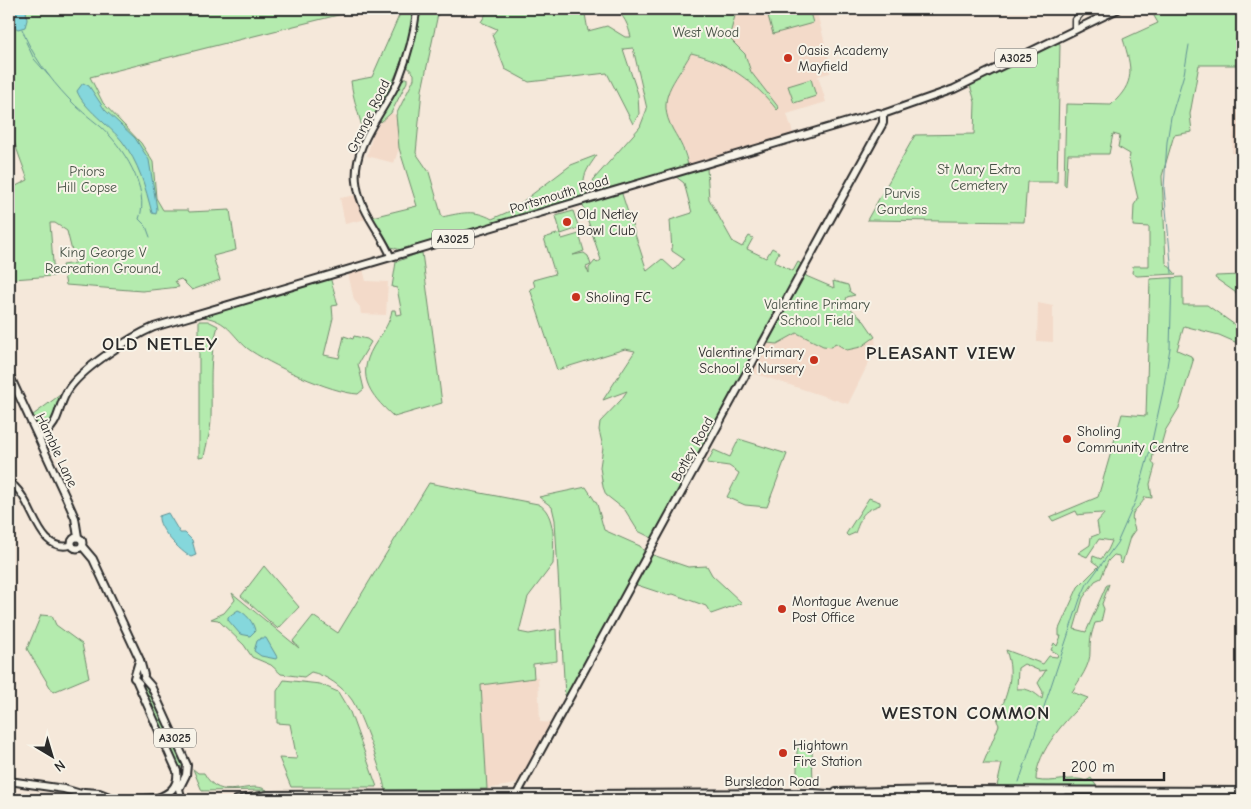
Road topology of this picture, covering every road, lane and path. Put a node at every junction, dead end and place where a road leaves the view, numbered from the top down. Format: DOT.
graph roads {
  1 [pos="417,9"];
  2 [pos="1084,9"];
  3 [pos="1118,9"];
  4 [pos="1075,28"];
  5 [pos="883,114"];
  6 [pos="392,257"];
  7 [pos="9,374"];
  8 [pos="38,438"];
  9 [pos="9,482"];
  10 [pos="78,537"];
  11 [pos="72,544"];
  12 [pos="82,546"];
  13 [pos="142,675"];
  14 [pos="526,779"];
  15 [pos="9,781"];
  16 [pos="1242,791"];
  17 [pos="75,792"];
  18 [pos="517,794"];
  19 [pos="532,794"];
  20 [pos="157,798"];
  21 [pos="101,800"];
  22 [pos="117,800"];
  23 [pos="132,800"];
  24 [pos="181,800"];
  25 [pos="236,800"];
  1 -- 6 [label="street, Grange Road"];
  2 -- 4 [label="street"];
  3 -- 4 [label="main road, Portsmouth Road / A3025"];
  4 -- 5 [label="main road, Portsmouth Road / A3025"];
  5 -- 6 [label="main road, Portsmouth Road / A3025"];
  5 -- 14 [label="main road, Botley Road"];
  6 -- 8 [label="main road, Portsmouth Road / A3025"];
  7 -- 8 [label="main road, Hamble Lane"];
  8 -- 10 [label="main road, Hamble Lane"];
  9 -- 11 [label="street"];
  10 -- 11 [label="main road"];
  10 -- 12 [label="main road"];
  11 -- 12 [label="main road"];
  12 -- 13 [label="main road"];
  13 -- 20 [label="main road, A3025"];
  13 -- 24 [label="main road, A3025"];
  14 -- 18 [label="main road, Botley Road"];
  14 -- 19 [label="main road"];
  15 -- 17 [label="main road"];
  16 -- 19 [label="main road, Bursledon Road"];
  17 -- 21 [label="main road"];
  17 -- 22 [label="main road"];
  18 -- 19 [label="main road, Bursledon Road"];
  18 -- 25 [label="main road, Bursledon Road"];
  20 -- 23 [label="main road"];
  20 -- 24 [label="main road"];
}
